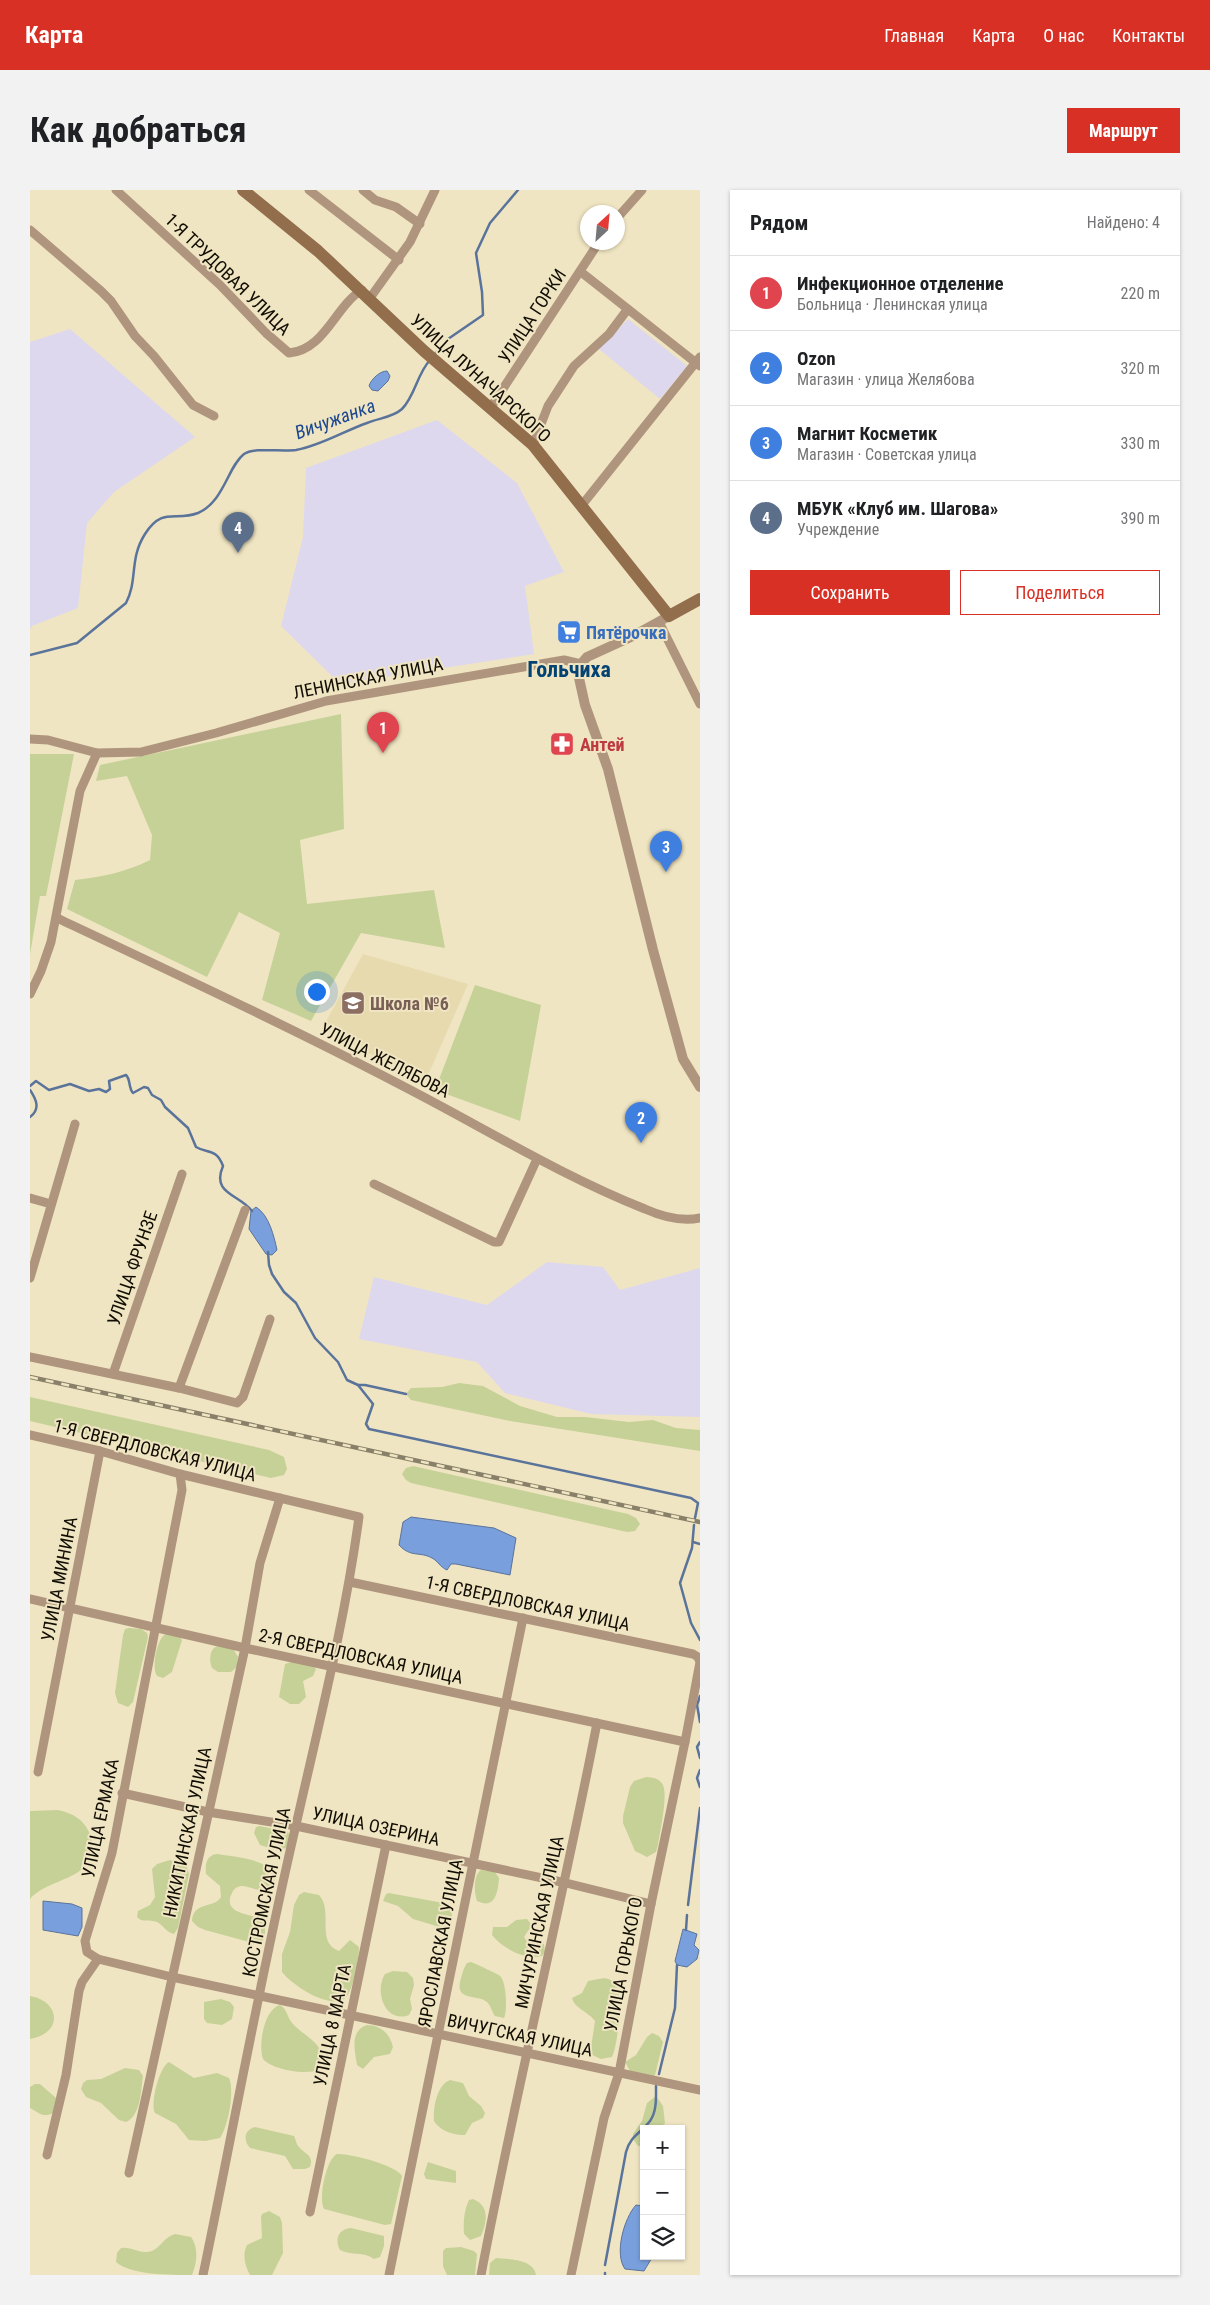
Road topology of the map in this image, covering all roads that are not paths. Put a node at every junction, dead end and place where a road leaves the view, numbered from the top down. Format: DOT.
graph roads {
  1 [pos="116,190"];
  2 [pos="243,190"];
  3 [pos="309,190"];
  4 [pos="363,190"];
  5 [pos="435,190"];
  6 [pos="642,190"];
  7 [pos="625,209"];
  8 [pos="420,224"];
  9 [pos="30,230"];
  10 [pos="594,250"];
  11 [pos="398,260"];
  12 [pos="581,272"];
  13 [pos="366,294"];
  14 [pos="627,310"];
  15 [pos="699,362"];
  16 [pos="491,407"];
  17 [pos="214,416"];
  18 [pos="533,445"];
  19 [pos="582,506"];
  20 [pos="700,599"];
  21 [pos="664,619"];
  22 [pos="581,664"];
  23 [pos="700,704"];
  24 [pos="30,738"];
  25 [pos="97,753"];
  26 [pos="56,918"];
  27 [pos="30,994"];
  28 [pos="700,1087"];
  29 [pos="75,1124"];
  30 [pos="537,1159"];
  31 [pos="182,1174"];
  32 [pos="374,1184"];
  33 [pos="30,1198"];
  34 [pos="51,1204"];
  35 [pos="245,1210"];
  36 [pos="700,1218"];
  37 [pos="30,1278"];
  38 [pos="270,1319"];
  39 [pos="30,1357"];
  40 [pos="113,1374"];
  41 [pos="179,1388"];
  42 [pos="30,1435"];
  43 [pos="100,1451"];
  44 [pos="180,1474"];
  45 [pos="280,1498"];
  46 [pos="359,1517"];
  47 [pos="350,1582"];
  48 [pos="30,1599"];
  49 [pos="71,1608"];
  50 [pos="523,1618"];
  51 [pos="156,1627"];
  52 [pos="245,1648"];
  53 [pos="698,1657"];
  54 [pos="333,1665"];
  55 [pos="507,1704"];
  56 [pos="597,1723"];
  57 [pos="686,1742"];
  58 [pos="38,1772"];
  59 [pos="122,1793"];
  60 [pos="208,1812"];
  61 [pos="296,1826"];
  62 [pos="386,1845"];
  63 [pos="472,1863"];
  64 [pos="566,1882"];
  65 [pos="651,1904"];
  66 [pos="98,1959"];
  67 [pos="172,1977"];
  68 [pos="261,1995"];
  69 [pos="351,2015"];
  70 [pos="439,2034"];
  71 [pos="528,2053"];
  72 [pos="619,2073"];
  73 [pos="700,2090"];
  74 [pos="47,2155"];
  75 [pos="129,2173"];
  76 [pos="310,2212"];
  77 [pos="203,2275"];
  78 [pos="389,2275"];
  79 [pos="481,2275"];
  80 [pos="571,2275"];
  1 -- 13 [label="street, 1-Я ТРУДОВАЯ УЛИЦА"];
  2 -- 13 [label="main road, УЛИЦА ЛУНАЧАРСКОГО"];
  3 -- 11 [label="street"];
  4 -- 8 [label="street"];
  5 -- 8 [label="street"];
  6 -- 7 [label="street"];
  8 -- 11 [label="street"];
  9 -- 17 [label="street"];
  10 -- 12 [label="street, УЛИЦА ГОРКИ"];
  11 -- 13 [label="street"];
  12 -- 14 [label="street"];
  12 -- 16 [label="street, УЛИЦА ГОРКИ"];
  13 -- 16 [label="main road, УЛИЦА ЛУНАЧАРСКОГО"];
  14 -- 15 [label="street"];
  14 -- 18 [label="street"];
  15 -- 19 [label="street"];
  16 -- 18 [label="main road, УЛИЦА ЛУНАЧАРСКОГО"];
  18 -- 19 [label="main road, УЛИЦА ЛУНАЧАРСКОГО"];
  19 -- 21 [label="main road, УЛИЦА ЛУНАЧАРСКОГО"];
  20 -- 21 [label="main road"];
  21 -- 22 [label="street"];
  21 -- 23 [label="street"];
  22 -- 25 [label="street, ЛЕНИНСКАЯ УЛИЦА"];
  22 -- 28 [label="street"];
  24 -- 25 [label="street, ЛЕНИНСКАЯ УЛИЦА"];
  25 -- 26 [label="street"];
  26 -- 27 [label="street"];
  26 -- 30 [label="street, УЛИЦА ЖЕЛЯБОВА"];
  29 -- 34 [label="street"];
  30 -- 32 [label="street"];
  30 -- 36 [label="street, УЛИЦА ЖЕЛЯБОВА"];
  31 -- 40 [label="street, УЛИЦА ФРУНЗЕ"];
  33 -- 34 [label="street"];
  34 -- 37 [label="street"];
  35 -- 41 [label="street"];
  38 -- 41 [label="street"];
  39 -- 40 [label="street"];
  40 -- 41 [label="street"];
  42 -- 43 [label="street, 1-Я СВЕРДЛОВСКАЯ УЛИЦА"];
  43 -- 44 [label="street, 1-Я СВЕРДЛОВСКАЯ УЛИЦА"];
  43 -- 49 [label="street, УЛИЦА МИНИНА"];
  44 -- 45 [label="street, 1-Я СВЕРДЛОВСКАЯ УЛИЦА"];
  44 -- 51 [label="street, УЛИЦА ЕРМАКА"];
  45 -- 46 [label="street, 1-Я СВЕРДЛОВСКАЯ УЛИЦА"];
  45 -- 52 [label="street, НИКИТИНСКАЯ УЛИЦА"];
  46 -- 47 [label="street, КОСТРОМСКАЯ УЛИЦА"];
  47 -- 50 [label="street, 1-Я СВЕРДЛОВСКАЯ УЛИЦА"];
  47 -- 54 [label="street, КОСТРОМСКАЯ УЛИЦА"];
  48 -- 49 [label="street, 2-Я СВЕРДЛОВСКАЯ УЛИЦА"];
  49 -- 51 [label="street, 2-Я СВЕРДЛОВСКАЯ УЛИЦА"];
  49 -- 58 [label="street, УЛИЦА МИНИНА"];
  50 -- 53 [label="street, 1-Я СВЕРДЛОВСКАЯ УЛИЦА"];
  50 -- 55 [label="street, ЯРОСЛАВСКАЯ УЛИЦА"];
  51 -- 52 [label="street, 2-Я СВЕРДЛОВСКАЯ УЛИЦА"];
  51 -- 59 [label="street, УЛИЦА ЕРМАКА"];
  52 -- 54 [label="street, 2-Я СВЕРДЛОВСКАЯ УЛИЦА"];
  52 -- 60 [label="street, НИКИТИНСКАЯ УЛИЦА"];
  53 -- 57 [label="street, УЛИЦА ГОРЬКОГО"];
  54 -- 55 [label="street, 2-Я СВЕРДЛОВСКАЯ УЛИЦА"];
  54 -- 61 [label="street, КОСТРОМСКАЯ УЛИЦА"];
  55 -- 56 [label="street, 2-Я СВЕРДЛОВСКАЯ УЛИЦА"];
  55 -- 63 [label="street, ЯРОСЛАВСКАЯ УЛИЦА"];
  56 -- 57 [label="street, 2-Я СВЕРДЛОВСКАЯ УЛИЦА"];
  56 -- 64 [label="street, МИЧУРИНСКАЯ УЛИЦА"];
  57 -- 65 [label="street, УЛИЦА ГОРЬКОГО"];
  59 -- 60 [label="street, УЛИЦА ОЗЕРИНА"];
  59 -- 66 [label="street, УЛИЦА ЕРМАКА"];
  60 -- 61 [label="street, УЛИЦА ОЗЕРИНА"];
  60 -- 67 [label="street, НИКИТИНСКАЯ УЛИЦА"];
  61 -- 62 [label="street, УЛИЦА ОЗЕРИНА"];
  61 -- 68 [label="street, КОСТРОМСКАЯ УЛИЦА"];
  62 -- 63 [label="street, УЛИЦА ОЗЕРИНА"];
  62 -- 69 [label="street, УЛИЦА 8 МАРТА"];
  63 -- 64 [label="street, УЛИЦА ОЗЕРИНА"];
  63 -- 70 [label="street, ЯРОСЛАВСКАЯ УЛИЦА"];
  64 -- 65 [label="street, УЛИЦА ОЗЕРИНА"];
  64 -- 71 [label="street, МИЧУРИНСКАЯ УЛИЦА"];
  65 -- 72 [label="street, УЛИЦА ГОРЬКОГО"];
  66 -- 67 [label="street, ВИЧУГСКАЯ УЛИЦА"];
  66 -- 74 [label="street"];
  67 -- 68 [label="street, ВИЧУГСКАЯ УЛИЦА"];
  67 -- 75 [label="street, НИКИТИНСКАЯ УЛИЦА"];
  68 -- 69 [label="street, ВИЧУГСКАЯ УЛИЦА"];
  68 -- 77 [label="street, КОСТРОМСКАЯ УЛИЦА"];
  69 -- 70 [label="street, ВИЧУГСКАЯ УЛИЦА"];
  69 -- 76 [label="street, УЛИЦА 8 МАРТА"];
  70 -- 71 [label="street, ВИЧУГСКАЯ УЛИЦА"];
  70 -- 78 [label="street, ЯРОСЛАВСКАЯ УЛИЦА"];
  71 -- 72 [label="street, ВИЧУГСКАЯ УЛИЦА"];
  71 -- 79 [label="street, МИЧУРИНСКАЯ УЛИЦА"];
  72 -- 73 [label="street, ВИЧУГСКАЯ УЛИЦА"];
  72 -- 80 [label="street, УЛИЦА ГОРЬКОГО"];
}
